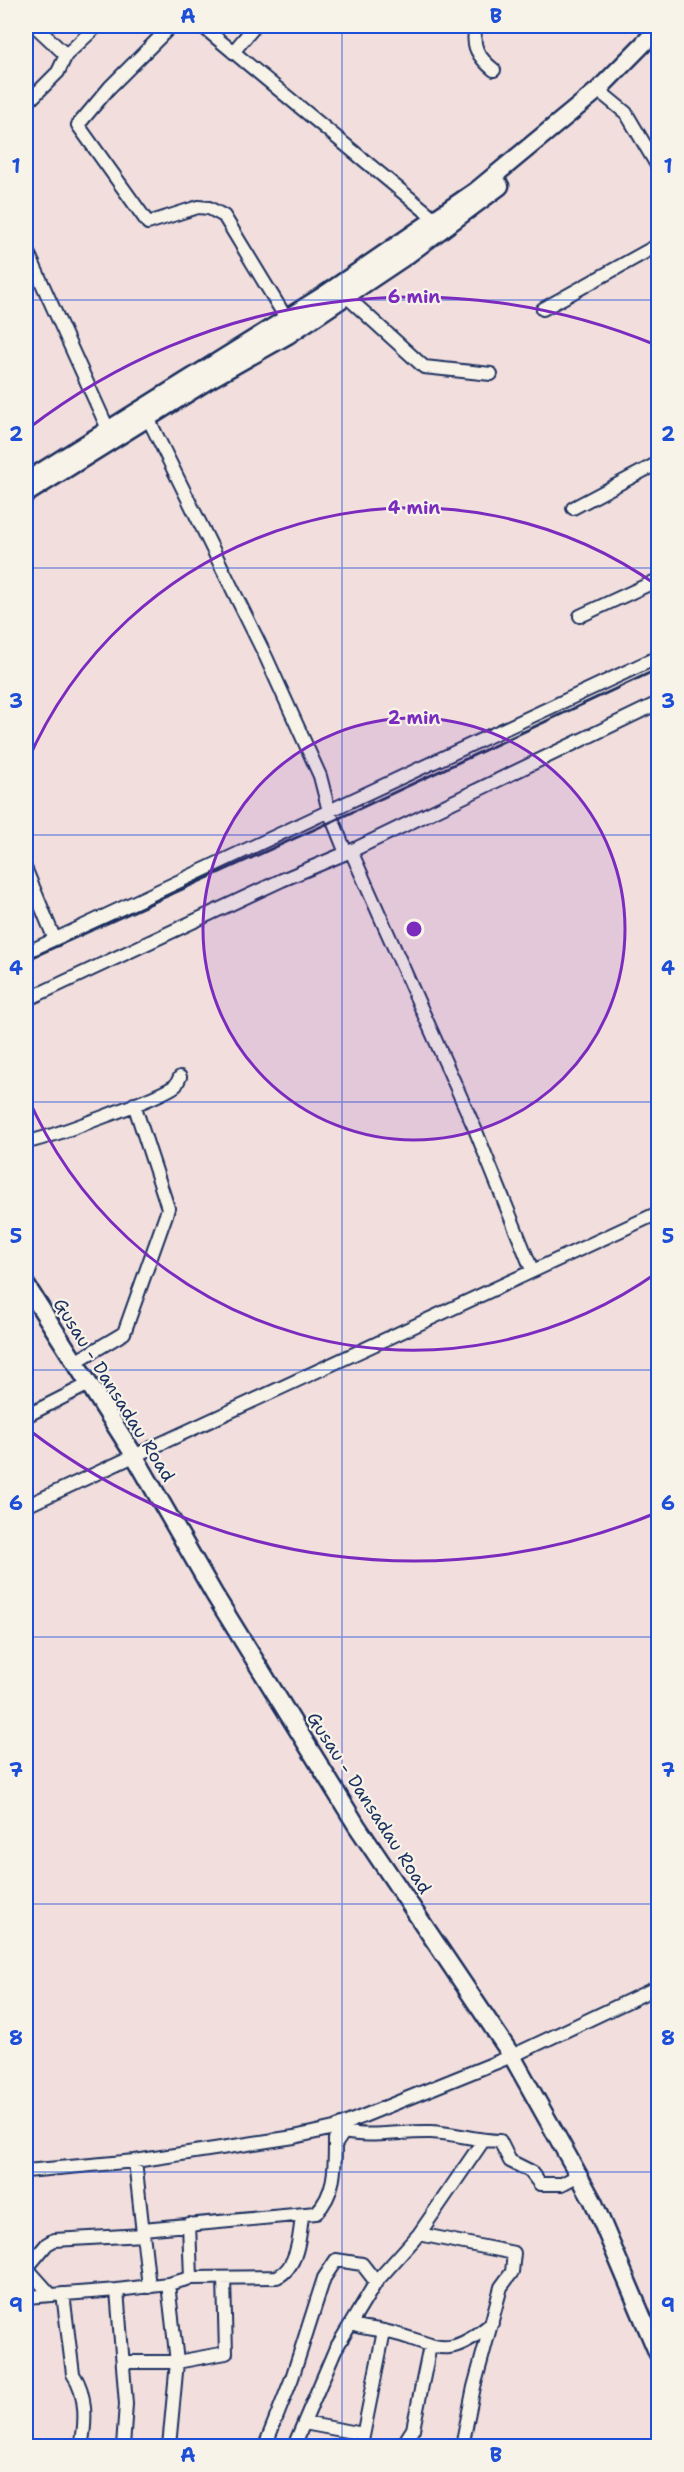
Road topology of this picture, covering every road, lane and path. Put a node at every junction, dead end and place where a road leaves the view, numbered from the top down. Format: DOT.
graph roads {
  1 [pos="35,26"];
  2 [pos="97,26"];
  3 [pos="171,26"];
  4 [pos="202,26"];
  5 [pos="255,26"];
  6 [pos="476,26"];
  7 [pos="658,29"];
  8 [pos="658,44"];
  9 [pos="233,52"];
  10 [pos="66,55"];
  11 [pos="494,70"];
  12 [pos="603,94"];
  13 [pos="26,104"];
  14 [pos="658,167"];
  15 [pos="435,219"];
  16 [pos="658,245"];
  17 [pos="26,248"];
  18 [pos="346,296"];
  19 [pos="543,309"];
  20 [pos="286,318"];
  21 [pos="491,374"];
  22 [pos="148,418"];
  23 [pos="108,429"];
  24 [pos="658,464"];
  25 [pos="26,481"];
  26 [pos="26,494"];
  27 [pos="573,508"];
  28 [pos="658,580"];
  29 [pos="580,616"];
  30 [pos="658,657"];
  31 [pos="658,703"];
  32 [pos="329,811"];
  33 [pos="349,852"];
  34 [pos="26,870"];
  35 [pos="55,940"];
  36 [pos="26,953"];
  37 [pos="26,1000"];
  38 [pos="180,1077"];
  39 [pos="134,1104"];
  40 [pos="26,1142"];
  41 [pos="658,1213"];
  42 [pos="532,1270"];
  43 [pos="26,1284"];
  44 [pos="75,1362"];
  45 [pos="89,1384"];
  46 [pos="26,1416"];
  47 [pos="134,1455"];
  48 [pos="26,1506"];
  49 [pos="658,1987"];
  50 [pos="512,2056"];
  51 [pos="334,2128"];
  52 [pos="483,2141"];
  53 [pos="335,2145"];
  54 [pos="135,2161"];
  55 [pos="26,2171"];
  56 [pos="577,2176"];
  57 [pos="302,2214"];
  58 [pos="189,2224"];
  59 [pos="143,2232"];
  60 [pos="419,2234"];
  61 [pos="26,2268"];
  62 [pos="191,2278"];
  63 [pos="224,2279"];
  64 [pos="376,2282"];
  65 [pos="168,2284"];
  66 [pos="149,2287"];
  67 [pos="117,2290"];
  68 [pos="57,2295"];
  69 [pos="26,2297"];
  70 [pos="492,2323"];
  71 [pos="352,2324"];
  72 [pos="384,2331"];
  73 [pos="430,2346"];
  74 [pos="658,2354"];
  75 [pos="123,2362"];
  76 [pos="177,2362"];
  77 [pos="304,2423"];
  78 [pos="362,2440"];
  79 [pos="81,2446"];
  80 [pos="123,2446"];
  81 [pos="169,2446"];
  82 [pos="265,2446"];
  83 [pos="294,2446"];
  84 [pos="402,2446"];
  85 [pos="462,2446"];
  1 -- 10 [label="street"];
  2 -- 10 [label="street"];
  3 -- 20 [label="street"];
  4 -- 9 [label="street"];
  5 -- 9 [label="street"];
  6 -- 11 [label="street"];
  7 -- 12 [label="main road"];
  8 -- 12 [label="main road"];
  9 -- 15 [label="street"];
  10 -- 13 [label="street"];
  12 -- 14 [label="street"];
  12 -- 15 [label="main road"];
  12 -- 18 [label="main road"];
  15 -- 20 [label="main road"];
  16 -- 19 [label="street"];
  17 -- 23 [label="street"];
  18 -- 21 [label="street"];
  18 -- 22 [label="main road"];
  20 -- 23 [label="main road"];
  22 -- 26 [label="main road"];
  22 -- 32 [label="street"];
  23 -- 25 [label="main road"];
  24 -- 27 [label="street"];
  28 -- 29 [label="street"];
  30 -- 32 [label="street"];
  31 -- 33 [label="street"];
  32 -- 33 [label="street"];
  32 -- 35 [label="street"];
  33 -- 37 [label="street"];
  33 -- 42 [label="street"];
  34 -- 35 [label="street"];
  35 -- 36 [label="street"];
  38 -- 39 [label="street"];
  39 -- 40 [label="street"];
  39 -- 44 [label="street"];
  41 -- 42 [label="street"];
  42 -- 47 [label="street"];
  43 -- 44 [label="main road, Gusau - Dansadau Road"];
  44 -- 45 [label="main road, Gusau - Dansadau Road"];
  45 -- 46 [label="street"];
  45 -- 47 [label="main road, Gusau - Dansadau Road"];
  47 -- 48 [label="street"];
  47 -- 50 [label="main road, Gusau - Dansadau Road"];
  49 -- 50 [label="street"];
  50 -- 51 [label="street"];
  50 -- 56 [label="main road, Gusau - Dansadau Road"];
  51 -- 53 [label="street"];
  51 -- 54 [label="street"];
  52 -- 53 [label="street"];
  52 -- 56 [label="street"];
  52 -- 60 [label="street"];
  53 -- 57 [label="street"];
  54 -- 55 [label="street"];
  54 -- 59 [label="street"];
  56 -- 74 [label="main road, Gusau - Dansadau Road"];
  57 -- 58 [label="street"];
  57 -- 63 [label="street"];
  58 -- 59 [label="street"];
  58 -- 62 [label="street"];
  59 -- 61 [label="street"];
  59 -- 66 [label="street"];
  60 -- 64 [label="street"];
  60 -- 70 [label="street"];
  61 -- 68 [label="street"];
  62 -- 63 [label="street"];
  62 -- 65 [label="street"];
  63 -- 76 [label="street"];
  64 -- 71 [label="street"];
  64 -- 82 [label="street"];
  65 -- 66 [label="street"];
  65 -- 76 [label="street"];
  66 -- 67 [label="street"];
  67 -- 68 [label="street"];
  67 -- 75 [label="street"];
  68 -- 69 [label="street"];
  68 -- 79 [label="street"];
  70 -- 73 [label="street"];
  70 -- 85 [label="street"];
  71 -- 72 [label="street"];
  71 -- 77 [label="street"];
  72 -- 73 [label="street"];
  72 -- 78 [label="street"];
  73 -- 84 [label="street"];
  75 -- 76 [label="street"];
  75 -- 80 [label="street"];
  76 -- 81 [label="street"];
  77 -- 78 [label="street"];
  77 -- 83 [label="street"];
}
